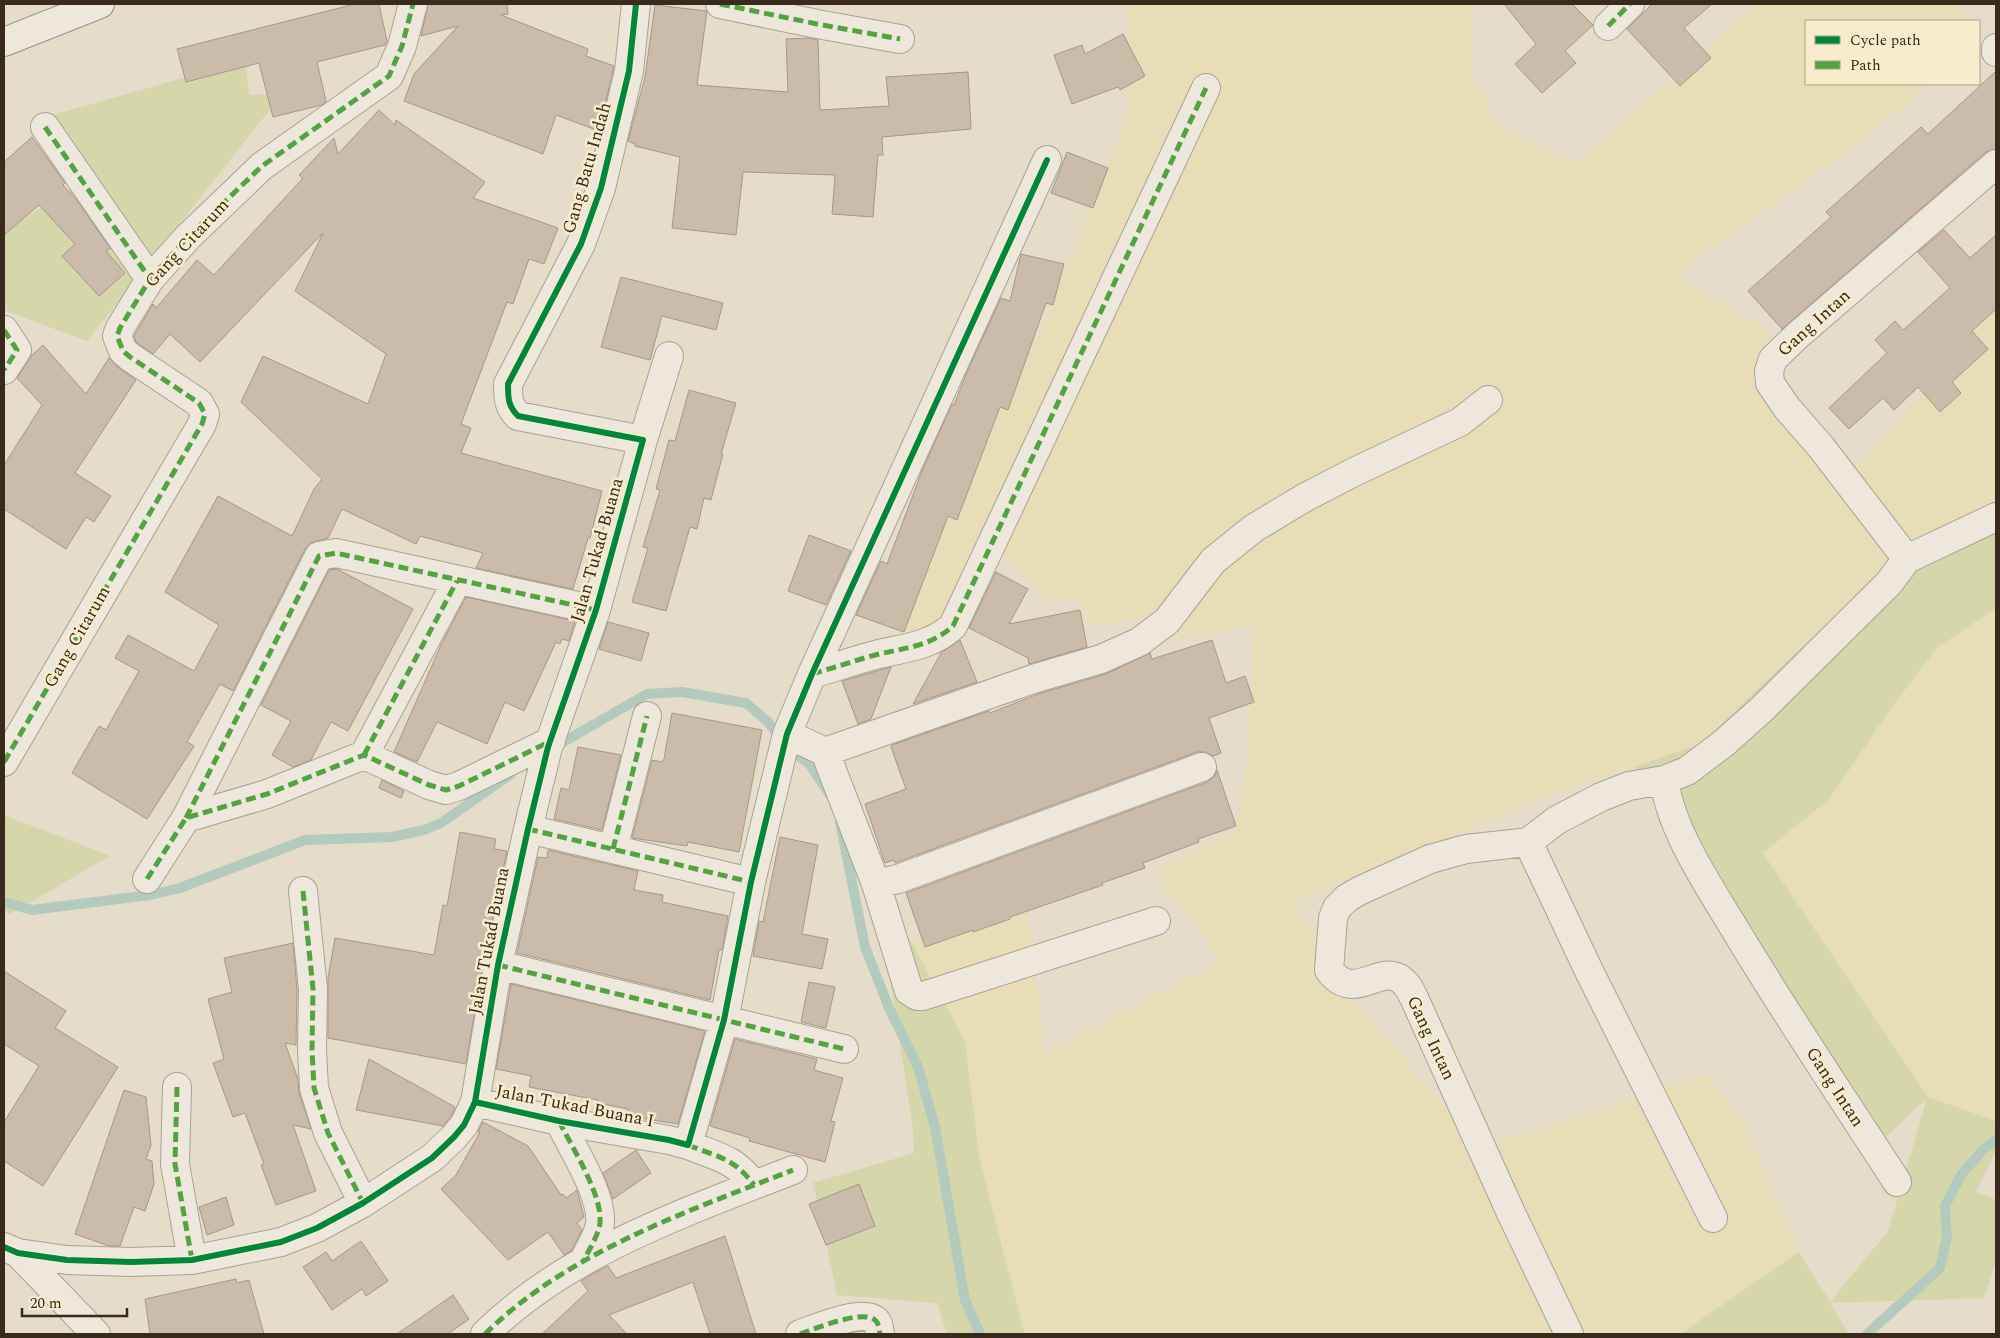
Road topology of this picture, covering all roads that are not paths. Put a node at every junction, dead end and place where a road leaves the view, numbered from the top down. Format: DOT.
graph roads {
  1 [pos="100,4"];
  2 [pos="413,4"];
  3 [pos="636,4"];
  4 [pos="720,4"];
  5 [pos="1630,4"];
  6 [pos="1608,26"];
  7 [pos="900,39"];
  8 [pos="4,42"];
  9 [pos="1206,88"];
  10 [pos="45,127"];
  11 [pos="1047,160"];
  12 [pos="1996,164"];
  13 [pos="150,279"];
  14 [pos="4,330"];
  15 [pos="669,356"];
  16 [pos="4,370"];
  17 [pos="1488,400"];
  18 [pos="643,440"];
  19 [pos="1996,517"];
  20 [pos="1907,559"];
  21 [pos="457,580"];
  22 [pos="596,610"];
  23 [pos="812,674"];
  24 [pos="647,716"];
  25 [pos="785,742"];
  26 [pos="548,748"];
  27 [pos="825,752"];
  28 [pos="364,755"];
  29 [pos="4,762"];
  30 [pos="1202,766"];
  31 [pos="1664,780"];
  32 [pos="186,818"];
  33 [pos="528,829"];
  34 [pos="1528,842"];
  35 [pos="613,849"];
  36 [pos="147,879"];
  37 [pos="751,882"];
  38 [pos="876,884"];
  39 [pos="303,892"];
  40 [pos="1156,921"];
  41 [pos="498,965"];
  42 [pos="724,1020"];
  43 [pos="844,1049"];
  44 [pos="177,1087"];
  45 [pos="475,1102"];
  46 [pos="559,1121"];
  47 [pos="678,1142"];
  48 [pos="793,1170"];
  49 [pos="1897,1182"];
  50 [pos="754,1185"];
  51 [pos="363,1203"];
  52 [pos="1713,1218"];
  53 [pos="11,1250"];
  54 [pos="192,1260"];
  55 [pos="584,1260"];
  56 [pos="96,1334"];
  57 [pos="485,1334"];
  58 [pos="800,1334"];
  59 [pos="880,1334"];
  60 [pos="1569,1334"];
  1 -- 8 [label="street"];
  2 -- 13 [label="street, Gang Citarum"];
  3 -- 18 [label="street, Gang Batu Indah"];
  4 -- 7 [label="street"];
  5 -- 6 [label="street"];
  9 -- 23 [label="street"];
  10 -- 13 [label="street"];
  11 -- 23 [label="street"];
  12 -- 20 [label="street, Gang Intan"];
  13 -- 29 [label="street, Gang Citarum"];
  14 -- 16 [label="street"];
  15 -- 18 [label="street, Jalan Tukad Buana"];
  17 -- 27 [label="street"];
  18 -- 22 [label="street, Jalan Tukad Buana"];
  19 -- 20 [label="street"];
  20 -- 31 [label="street"];
  21 -- 22 [label="street"];
  21 -- 28 [label="street"];
  21 -- 32 [label="street"];
  22 -- 26 [label="street, Jalan Tukad Buana"];
  23 -- 25 [label="street"];
  24 -- 35 [label="street"];
  25 -- 27 [label="street"];
  25 -- 37 [label="street"];
  26 -- 28 [label="street"];
  26 -- 33 [label="street, Jalan Tukad Buana"];
  27 -- 38 [label="street"];
  28 -- 32 [label="street"];
  30 -- 38 [label="street"];
  31 -- 34 [label="street"];
  31 -- 49 [label="street, Gang Intan"];
  32 -- 36 [label="street"];
  33 -- 35 [label="street"];
  33 -- 41 [label="street, Jalan Tukad Buana"];
  34 -- 52 [label="street"];
  34 -- 60 [label="street, Gang Intan"];
  35 -- 37 [label="street"];
  37 -- 42 [label="street"];
  38 -- 40 [label="street"];
  39 -- 51 [label="street"];
  41 -- 42 [label="street"];
  41 -- 45 [label="street, Jalan Tukad Buana"];
  42 -- 43 [label="street"];
  42 -- 47 [label="street"];
  44 -- 54 [label="street"];
  45 -- 46 [label="street, Jalan Tukad Buana I"];
  45 -- 51 [label="street, Jalan Tukad Buana"];
  46 -- 47 [label="street, Jalan Tukad Buana I"];
  46 -- 55 [label="street"];
  47 -- 50 [label="street, Jalan Tukad Buana I"];
  48 -- 50 [label="street"];
  50 -- 55 [label="street"];
  51 -- 54 [label="street, Jalan Tukad Buana"];
  53 -- 54 [label="street, Jalan Tukad Buana"];
  53 -- 56 [label="street"];
  55 -- 57 [label="street"];
  58 -- 59 [label="street"];
}
